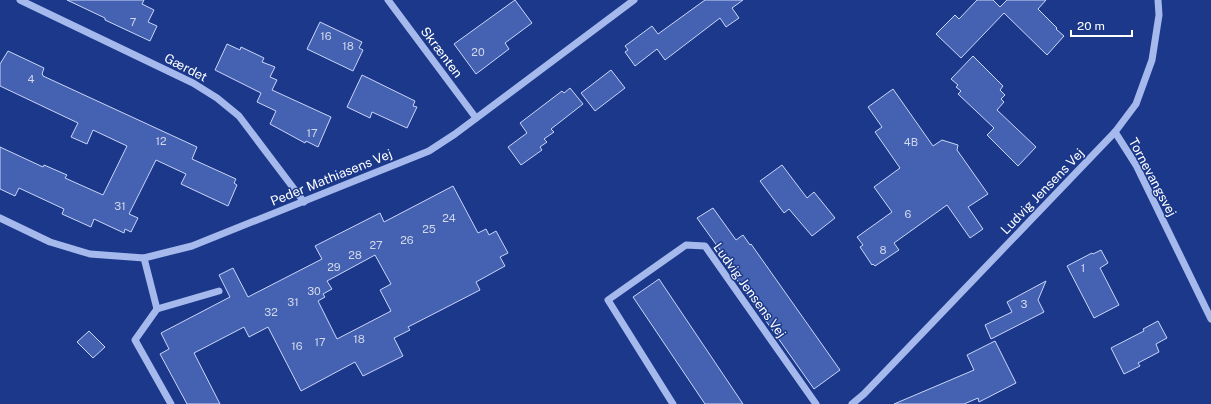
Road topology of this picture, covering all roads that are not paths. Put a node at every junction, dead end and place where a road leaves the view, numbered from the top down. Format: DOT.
graph roads {
  1 [pos="20,0"];
  2 [pos="388,0"];
  3 [pos="634,0"];
  4 [pos="1158,0"];
  5 [pos="476,118"];
  6 [pos="1115,132"];
  7 [pos="304,202"];
  8 [pos="0,218"];
  9 [pos="144,258"];
  10 [pos="219,291"];
  11 [pos="157,309"];
  12 [pos="1211,319"];
  13 [pos="171,404"];
  14 [pos="673,404"];
  15 [pos="816,404"];
  16 [pos="852,404"];
  1 -- 7 [label="street, Gærdet"];
  2 -- 5 [label="street, Skrænten"];
  3 -- 5 [label="street, Peder Mathiasens Vej"];
  4 -- 6 [label="street, Tornevangsvej"];
  5 -- 7 [label="street, Peder Mathiasens Vej"];
  6 -- 12 [label="street, Tornevangsvej"];
  6 -- 16 [label="street, Ludvig Jensens Vej"];
  7 -- 9 [label="street, Peder Mathiasens Vej"];
  8 -- 9 [label="street, Peder Mathiasens Vej"];
  9 -- 11 [label="street"];
  10 -- 11 [label="street"];
  11 -- 13 [label="street"];
  14 -- 15 [label="street, Ludvig Jensens Vej"];
}
